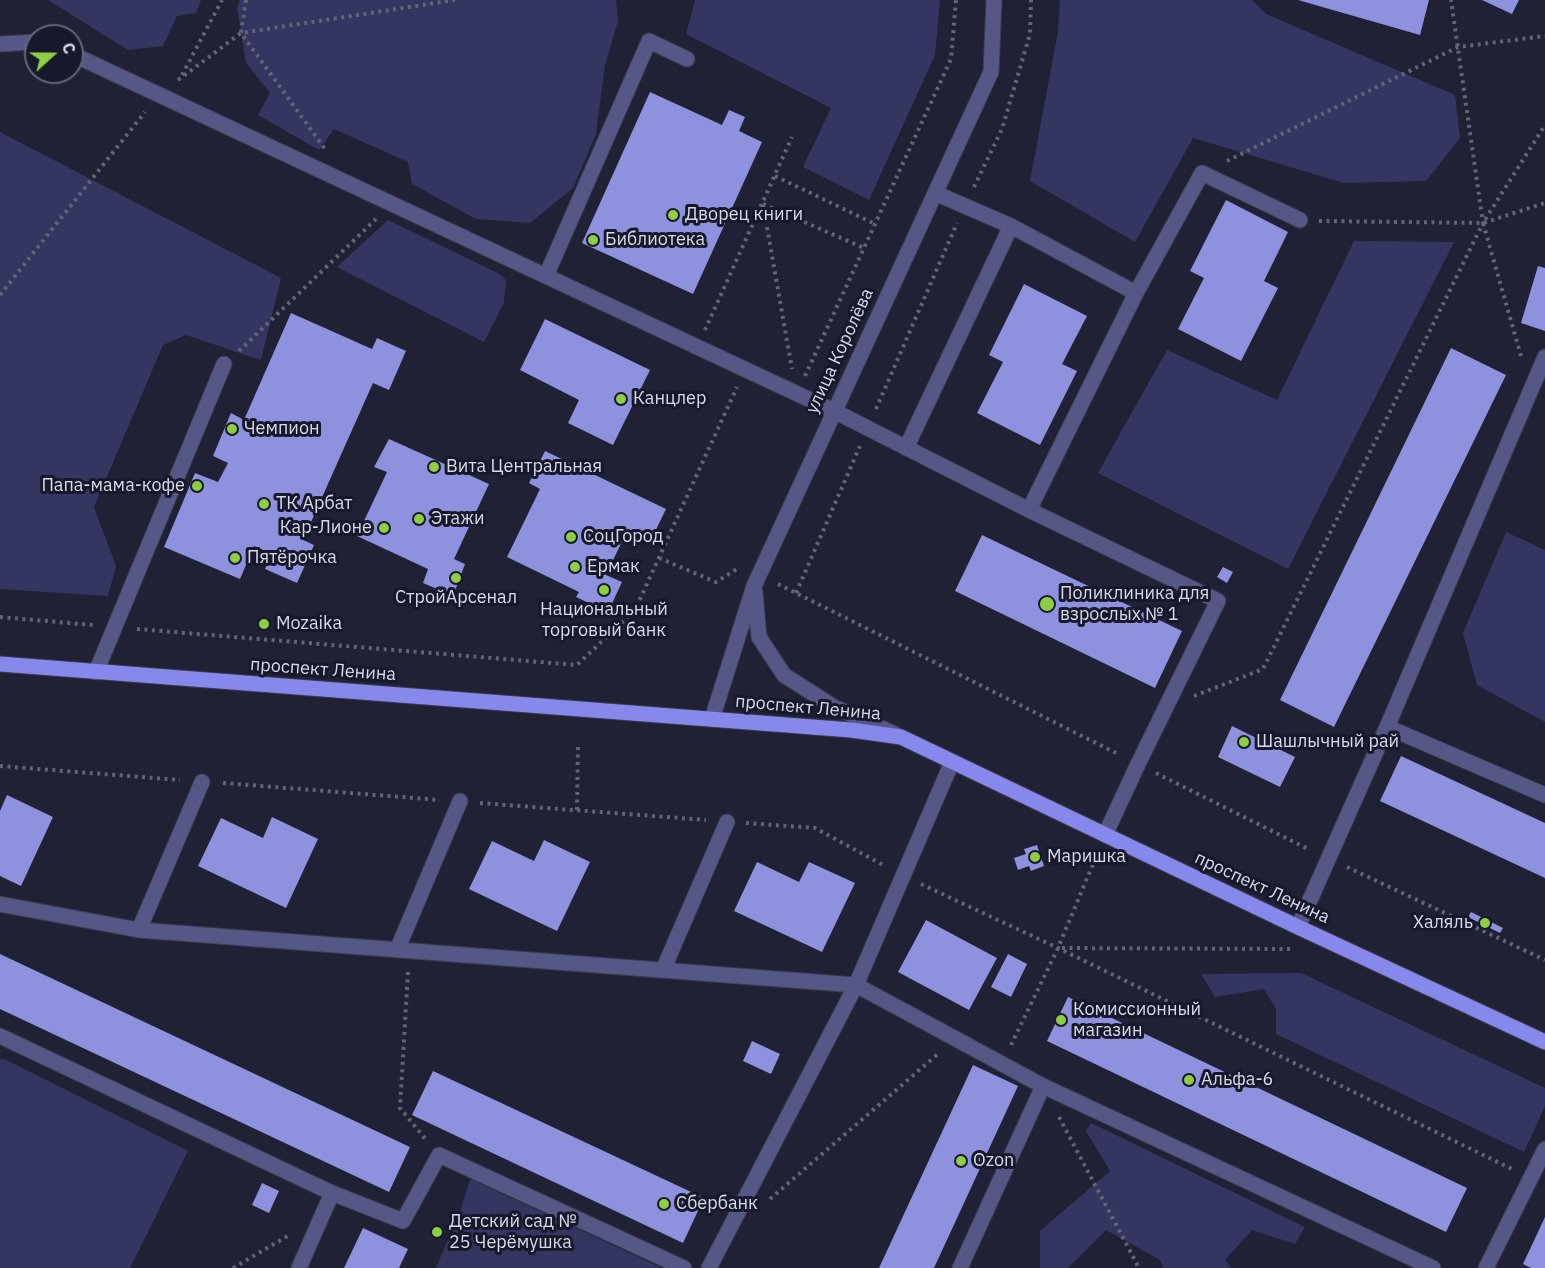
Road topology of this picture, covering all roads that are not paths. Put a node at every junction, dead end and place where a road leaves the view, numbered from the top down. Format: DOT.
graph roads {
  1 [pos="994,0"];
  2 [pos="24,43"];
  3 [pos="0,44"];
  4 [pos="687,59"];
  5 [pos="84,60"];
  6 [pos="936,193"];
  7 [pos="1300,220"];
  8 [pos="1011,226"];
  9 [pos="546,276"];
  10 [pos="1136,293"];
  11 [pos="1545,357"];
  12 [pos="224,364"];
  13 [pos="834,411"];
  14 [pos="906,448"];
  15 [pos="1029,510"];
  16 [pos="757,581"];
  17 [pos="0,664"];
  18 [pos="96,672"];
  19 [pos="712,719"];
  20 [pos="1387,727"];
  21 [pos="901,737"];
  22 [pos="952,762"];
  23 [pos="202,782"];
  24 [pos="1545,795"];
  25 [pos="460,801"];
  26 [pos="727,822"];
  27 [pos="1105,835"];
  28 [pos="0,904"];
  29 [pos="1298,927"];
  30 [pos="140,930"];
  31 [pos="403,950"];
  32 [pos="663,970"];
  33 [pos="856,985"];
  34 [pos="0,1036"];
  35 [pos="1545,1042"];
  36 [pos="1043,1086"];
  37 [pos="1545,1149"];
  38 [pos="332,1193"];
  39 [pos="1430,1267"];
  40 [pos="299,1268"];
  41 [pos="684,1268"];
  42 [pos="709,1268"];
  43 [pos="960,1268"];
  44 [pos="1486,1268"];
  1 -- 6 [label="street, улица Королёва"];
  2 -- 3 [label="street"];
  4 -- 9 [label="street"];
  5 -- 9 [label="street"];
  6 -- 8 [label="street"];
  6 -- 13 [label="street, улица Королёва"];
  7 -- 10 [label="street"];
  8 -- 10 [label="street"];
  8 -- 14 [label="street"];
  9 -- 13 [label="street"];
  10 -- 15 [label="street"];
  11 -- 20 [label="street"];
  12 -- 18 [label="street"];
  13 -- 14 [label="street"];
  13 -- 16 [label="street, улица Королёва"];
  14 -- 15 [label="street"];
  15 -- 27 [label="street"];
  16 -- 19 [label="street, улица Королёва"];
  16 -- 21 [label="street"];
  17 -- 18 [label="main road, проспект Ленина"];
  18 -- 19 [label="main road, проспект Ленина"];
  19 -- 21 [label="main road, проспект Ленина"];
  20 -- 24 [label="street"];
  20 -- 29 [label="street"];
  21 -- 22 [label="main road, проспект Ленина"];
  22 -- 27 [label="main road, проспект Ленина"];
  22 -- 33 [label="street"];
  23 -- 30 [label="street"];
  25 -- 31 [label="street"];
  26 -- 32 [label="street"];
  27 -- 29 [label="main road, проспект Ленина"];
  28 -- 30 [label="street"];
  29 -- 35 [label="main road, проспект Ленина"];
  30 -- 31 [label="street"];
  31 -- 32 [label="street"];
  32 -- 33 [label="street"];
  33 -- 36 [label="street"];
  33 -- 42 [label="street"];
  34 -- 38 [label="street"];
  36 -- 39 [label="street"];
  36 -- 43 [label="street"];
  37 -- 44 [label="street"];
  38 -- 40 [label="street"];
  38 -- 41 [label="street"];
}
